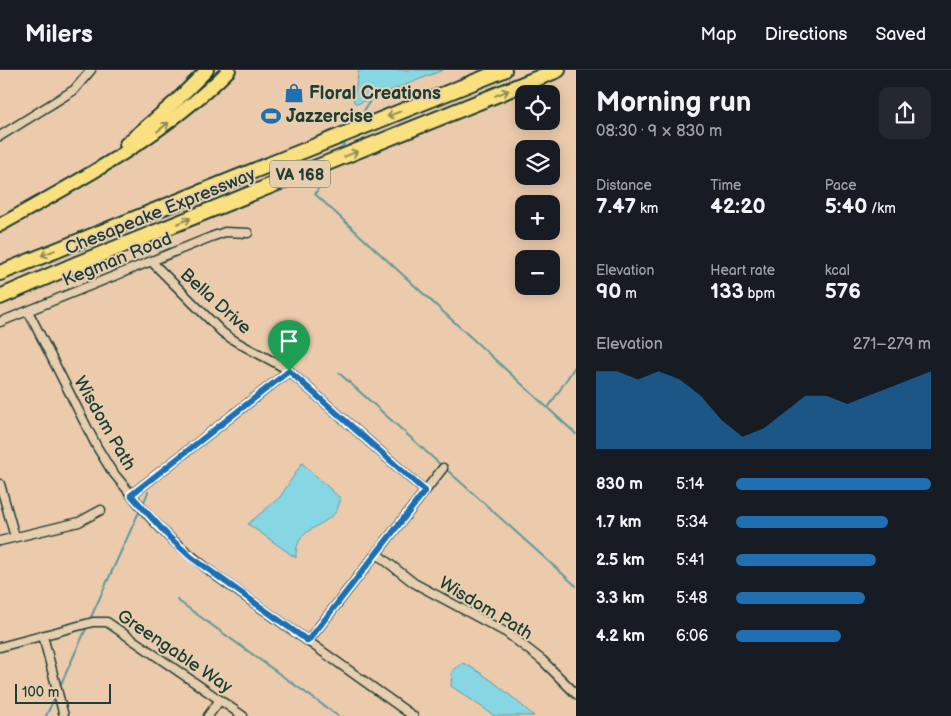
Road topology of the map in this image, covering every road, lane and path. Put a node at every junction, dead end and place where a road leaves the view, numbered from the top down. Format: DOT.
graph roads {
  1 [pos="91,70"];
  2 [pos="207,70"];
  3 [pos="230,70"];
  4 [pos="504,70"];
  5 [pos="558,70"];
  6 [pos="0,136"];
  7 [pos="78,180"];
  8 [pos="0,226"];
  9 [pos="248,232"];
  10 [pos="152,262"];
  11 [pos="0,273"];
  12 [pos="0,297"];
  13 [pos="28,312"];
  14 [pos="0,322"];
  15 [pos="289,371"];
  16 [pos="443,468"];
  17 [pos="0,484"];
  18 [pos="425,491"];
  19 [pos="131,495"];
  20 [pos="101,510"];
  21 [pos="15,537"];
  22 [pos="0,541"];
  23 [pos="376,554"];
  24 [pos="43,636"];
  25 [pos="308,641"];
  26 [pos="0,647"];
  27 [pos="576,694"];
  28 [pos="220,700"];
  29 [pos="64,716"];
  30 [pos="208,716"];
  31 [pos="243,716"];
  32 [pos="413,716"];
  1 -- 6 [label="street"];
  2 -- 7 [label="main road"];
  7 -- 3 [label="main road, one-way"];
  4 -- 11 [label="highway, Chesapeake Expressway / VA 168, one-way"];
  12 -- 5 [label="highway, Chesapeake Expressway / VA 168, one-way"];
  7 -- 8 [label="main road"];
  9 -- 10 [label="street, Kegman Road"];
  10 -- 13 [label="street, Kegman Road"];
  10 -- 15 [label="street, Bella Drive"];
  13 -- 14 [label="street, Kegman Road"];
  13 -- 19 [label="street, Wisdom Path"];
  15 -- 18 [label="street, Bella Drive"];
  15 -- 19 [label="street"];
  16 -- 18 [label="street"];
  17 -- 21 [label="street"];
  18 -- 23 [label="street"];
  19 -- 25 [label="street, Wisdom Path"];
  20 -- 21 [label="street"];
  21 -- 22 [label="street"];
  23 -- 25 [label="street"];
  23 -- 27 [label="street, Wisdom Path"];
  24 -- 26 [label="street, Greengable Way"];
  24 -- 28 [label="street, Greengable Way"];
  24 -- 29 [label="street"];
  25 -- 32 [label="street, Wisdom Path"];
  28 -- 30 [label="street"];
  28 -- 31 [label="street, Greengable Way"];
}
